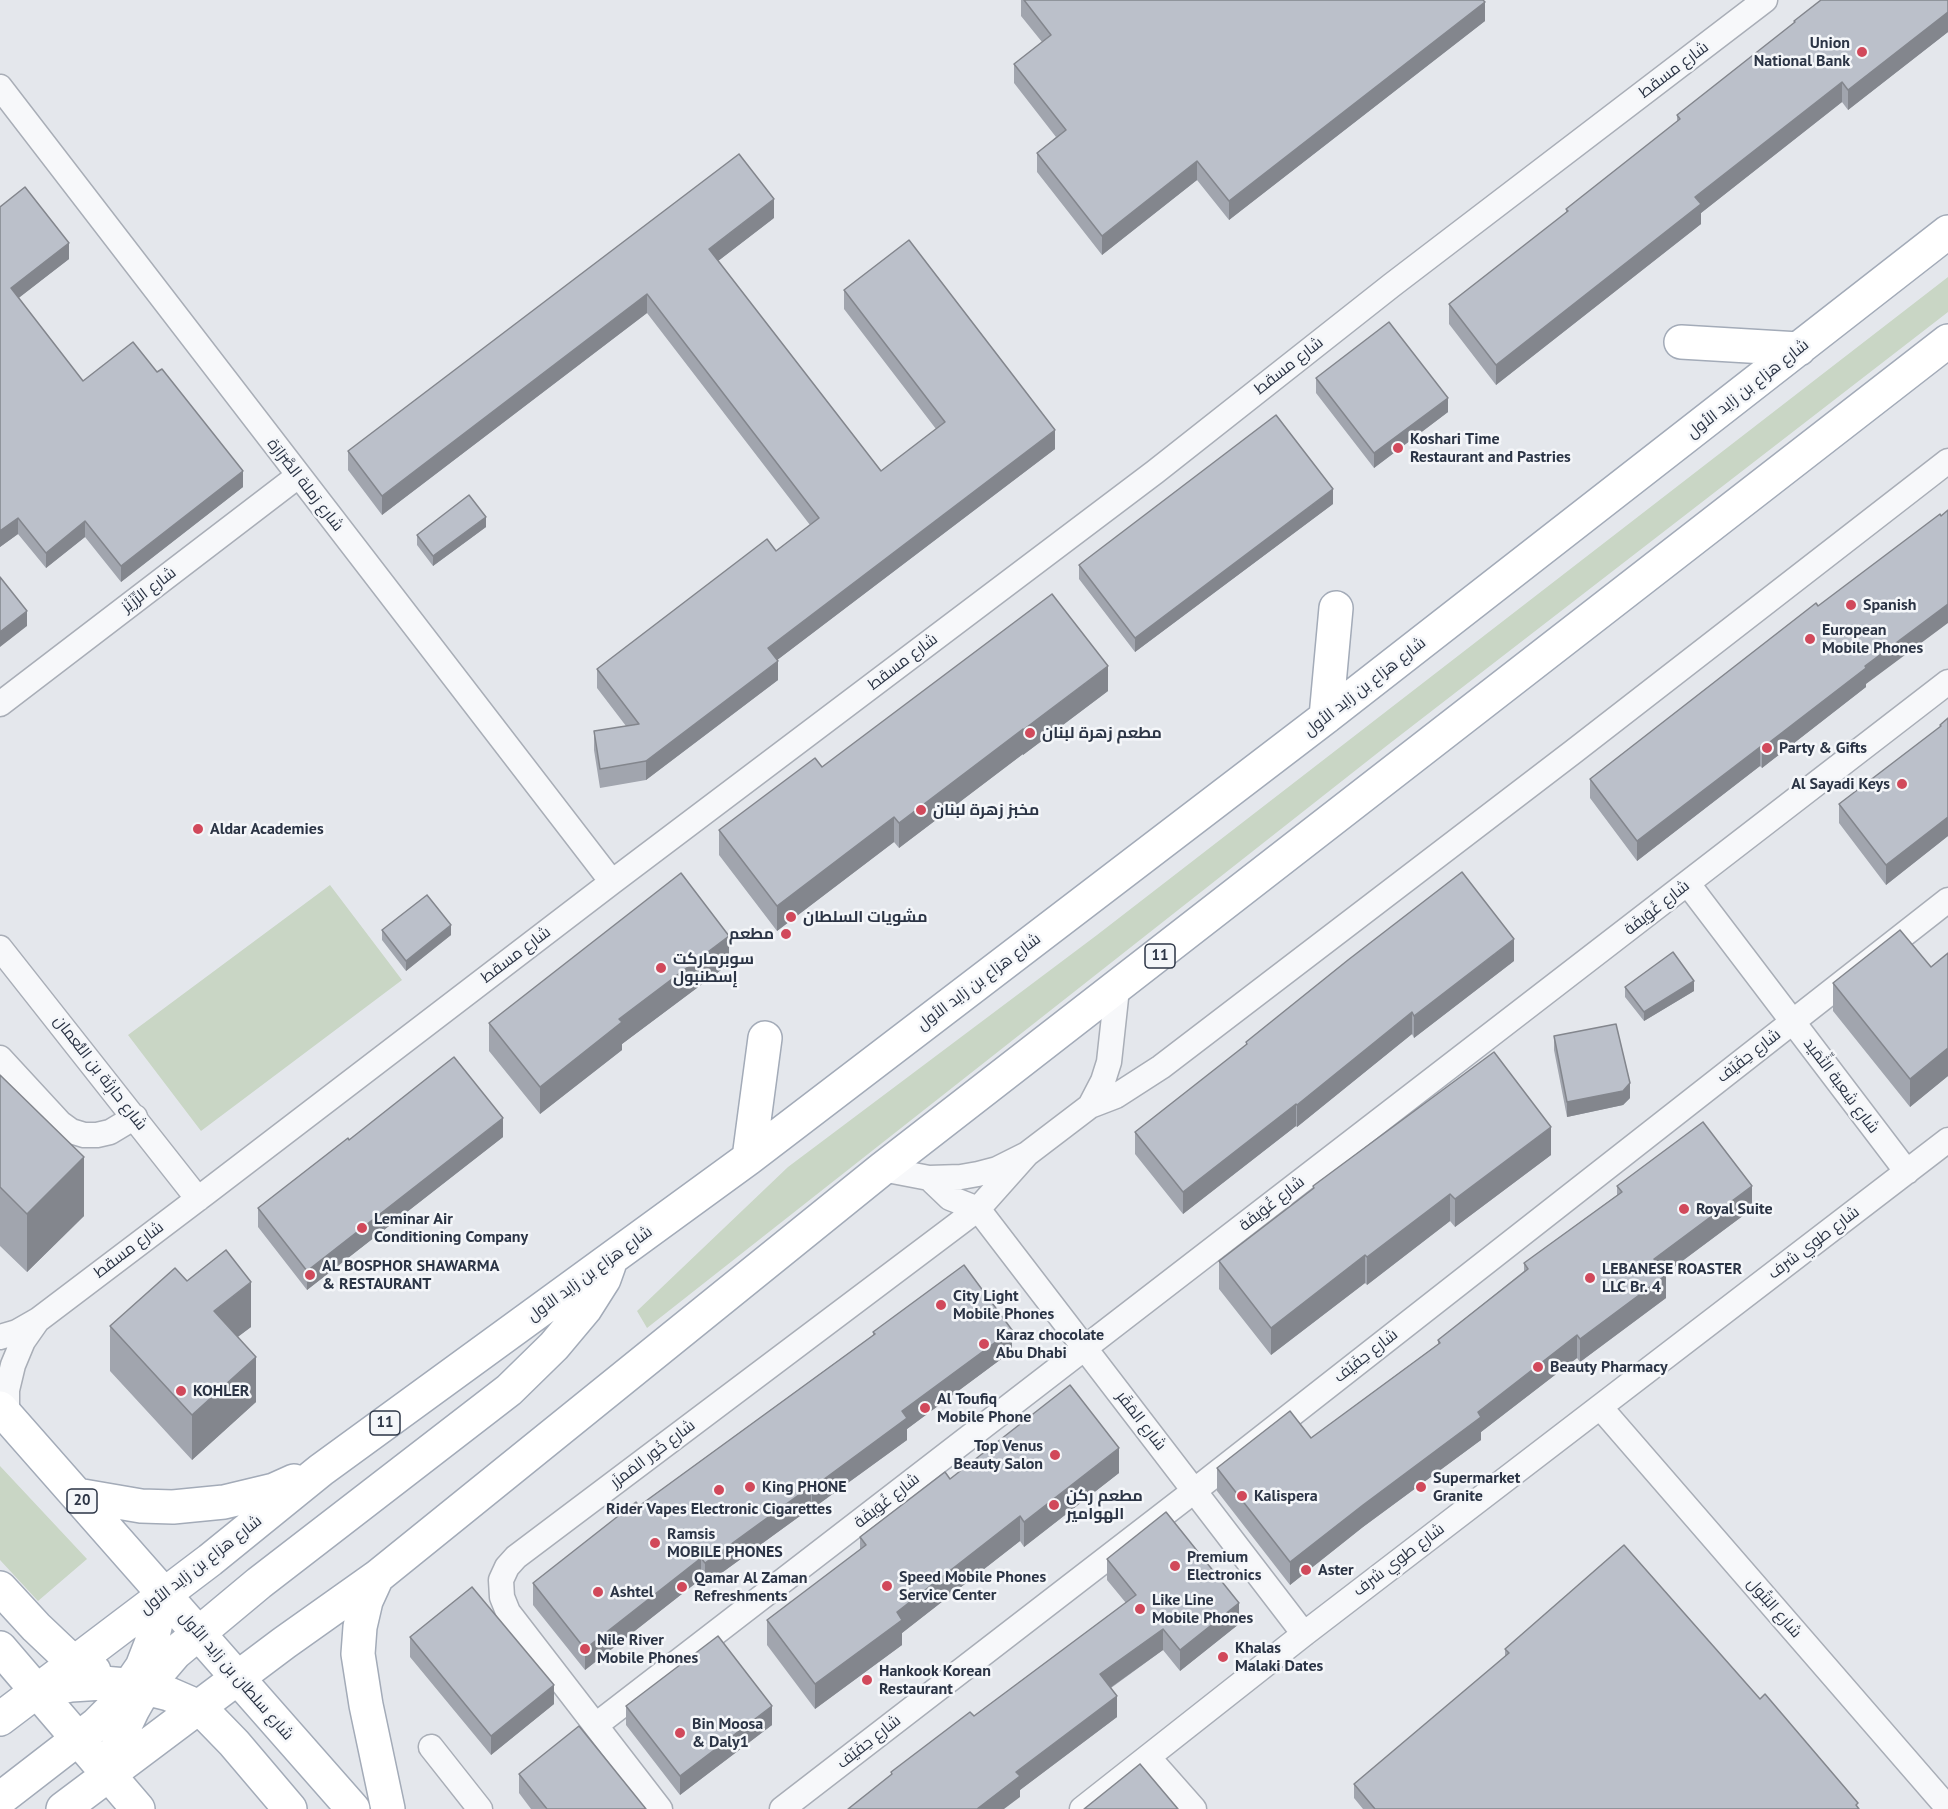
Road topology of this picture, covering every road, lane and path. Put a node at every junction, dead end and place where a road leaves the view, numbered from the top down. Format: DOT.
graph roads {
  1 [pos="1765,0"];
  2 [pos="0,87"];
  3 [pos="1948,232"];
  4 [pos="1948,341"];
  5 [pos="1680,342"];
  6 [pos="1799,349"];
  7 [pos="1948,461"];
  8 [pos="298,476"];
  9 [pos="1336,608"];
  10 [pos="1948,682"];
  11 [pos="0,704"];
  12 [pos="1326,717"];
  13 [pos="612,882"];
  14 [pos="1688,884"];
  15 [pos="1948,900"];
  16 [pos="0,948"];
  17 [pos="1117,989"];
  18 [pos="1793,1022"];
  19 [pos="765,1038"];
  20 [pos="0,1058"];
  21 [pos="1090,1106"];
  22 [pos="135,1117"];
  23 [pos="1948,1140"];
  24 [pos="1027,1154"];
  25 [pos="749,1158"];
  26 [pos="882,1169"];
  27 [pos="1907,1172"];
  28 [pos="929,1178"];
  29 [pos="198,1199"];
  30 [pos="978,1209"];
  31 [pos="612,1258"];
  32 [pos="38,1320"];
  33 [pos="0,1337"];
  34 [pos="1084,1348"];
  35 [pos="1600,1407"];
  36 [pos="4,1412"];
  37 [pos="321,1470"];
  38 [pos="1194,1491"];
  39 [pos="77,1495"];
  40 [pos="377,1577"];
  41 [pos="0,1588"];
  42 [pos="164,1594"];
  43 [pos="199,1634"];
  44 [pos="1304,1634"];
  45 [pos="0,1648"];
  46 [pos="74,1663"];
  47 [pos="238,1678"];
  48 [pos="139,1685"];
  49 [pos="37,1691"];
  50 [pos="199,1707"];
  51 [pos="0,1719"];
  52 [pos="596,1725"];
  53 [pos="77,1737"];
  54 [pos="431,1747"];
  55 [pos="1148,1757"];
  56 [pos="109,1775"];
  57 [pos="0,1799"];
  58 [pos="1948,1808"];
  59 [pos="63,1809"];
  60 [pos="138,1809"];
  61 [pos="290,1809"];
  62 [pos="353,1809"];
  63 [pos="388,1809"];
  64 [pos="480,1809"];
  65 [pos="660,1809"];
  66 [pos="782,1809"];
  67 [pos="1082,1809"];
  68 [pos="1194,1809"];
  1 -- 13 [label="street, شارع مسقط"];
  2 -- 8 [label="street, شارع رَملة الصَّرَارَة"];
  3 -- 6 [label="main road, شارع هزاع بن زايد الأول / 11"];
  4 -- 17 [label="main road, 11"];
  5 -- 6 [label="main road"];
  6 -- 12 [label="main road, شارع هزاع بن زايد الأول / 11"];
  7 -- 21 [label="street"];
  8 -- 11 [label="street, شارع الرِّزَيْز"];
  8 -- 13 [label="street, شارع رَملة الصَّرَارَة"];
  9 -- 12 [label="main road"];
  10 -- 14 [label="street, شارع غُوَيفَة"];
  12 -- 25 [label="main road, شارع هزاع بن زايد الأول / 11"];
  13 -- 29 [label="street, شارع مسقط"];
  14 -- 18 [label="street, شارع شِعبة الثِّمَيد"];
  14 -- 34 [label="street, شارع غُوَيفَة"];
  15 -- 18 [label="street, شارع حِفَيّف"];
  16 -- 22 [label="street, شارع حارِثة بن النُّعمان"];
  17 -- 21 [label="street"];
  17 -- 26 [label="main road, 11"];
  18 -- 27 [label="street, شارع شِعبة الثِّمَيد"];
  18 -- 38 [label="street, شارع حِفَيّف"];
  19 -- 25 [label="main road"];
  20 -- 22 [label="street"];
  21 -- 24 [label="street"];
  22 -- 29 [label="street, شارع حارِثة بن النُّعمان"];
  23 -- 27 [label="street, شارع طوي شرف"];
  24 -- 28 [label="street"];
  24 -- 30 [label="street, شارع خُور المَمزَر"];
  25 -- 31 [label="main road, شارع هزاع بن زايد الأول / 11"];
  26 -- 28 [label="street"];
  26 -- 40 [label="main road, 11"];
  27 -- 35 [label="street, شارع طوي شرف"];
  28 -- 30 [label="street"];
  29 -- 32 [label="street, شارع مسقط"];
  30 -- 34 [label="street, شارع المَقَر"];
  30 -- 52 [label="street, شارع خُور المَمزَر"];
  31 -- 37 [label="main road, شارع هزاع بن زايد الأول / 11"];
  31 -- 43 [label="main road"];
  32 -- 33 [label="street, شارع مسقط"];
  32 -- 36 [label="street, شارع مسقط"];
  34 -- 38 [label="street, شارع المَقَر"];
  34 -- 52 [label="street, شارع غُوَيفَة"];
  35 -- 44 [label="street, شارع طوي شرف"];
  35 -- 58 [label="street, شارع البَتُول"];
  36 -- 39 [label="main road, شارع سلطان بن زايد الأول / 20"];
  37 -- 39 [label="main road"];
  37 -- 42 [label="main road, شارع هزاع بن زايد الأول / 11"];
  38 -- 44 [label="street, شارع المَقَر"];
  38 -- 66 [label="street, شارع حِفَيّف"];
  39 -- 42 [label="main road, شارع سلطان بن زايد الأول / 20"];
  40 -- 47 [label="main road, 11"];
  40 -- 63 [label="main road"];
  41 -- 46 [label="main road"];
  42 -- 43 [label="main road, شارع سلطان بن زايد الأول / 20"];
  42 -- 46 [label="main road, شارع هزاع بن زايد الأول / 11"];
  42 -- 48 [label="main road"];
  43 -- 47 [label="main road, شارع سلطان بن زايد الأول / 20"];
  43 -- 48 [label="main road"];
  44 -- 55 [label="street, شارع طوي شرف"];
  45 -- 49 [label="main road"];
  46 -- 48 [label="main road"];
  46 -- 49 [label="main road, شارع هزاع بن زايد الأول / 11"];
  47 -- 48 [label="main road"];
  47 -- 50 [label="main road, 11"];
  47 -- 62 [label="main road, شارع سلطان بن زايد الأول / 20"];
  48 -- 49 [label="main road"];
  48 -- 50 [label="main road"];
  48 -- 53 [label="main road"];
  48 -- 56 [label="main road"];
  49 -- 51 [label="main road, شارع هزاع بن زايد الأول / 11"];
  49 -- 53 [label="main road"];
  50 -- 56 [label="main road, 11"];
  50 -- 61 [label="main road"];
  52 -- 65 [label="street, شارع خُور المَمزَر"];
  53 -- 56 [label="main road"];
  53 -- 57 [label="main road"];
  54 -- 64 [label="street"];
  55 -- 67 [label="street, شارع طوي شرف"];
  55 -- 68 [label="street"];
  56 -- 59 [label="main road, 11"];
  56 -- 60 [label="main road"];
}
